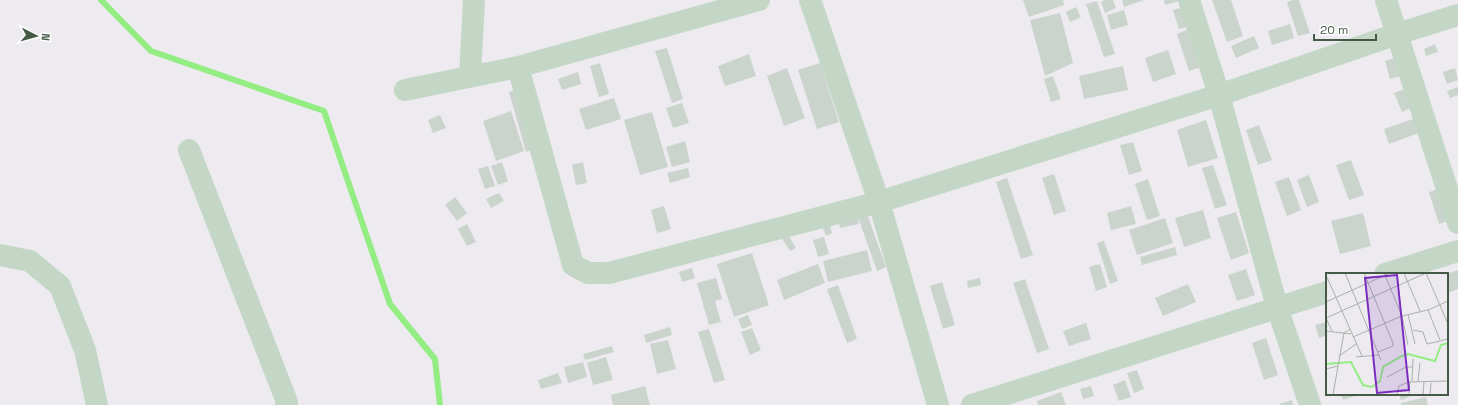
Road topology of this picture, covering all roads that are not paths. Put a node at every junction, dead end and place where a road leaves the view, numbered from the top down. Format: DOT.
graph roads {
  1 [pos="474,0"];
  2 [pos="759,0"];
  3 [pos="810,0"];
  4 [pos="1188,0"];
  5 [pos="1386,0"];
  6 [pos="1458,14"];
  7 [pos="1397,34"];
  8 [pos="518,67"];
  9 [pos="470,77"];
  10 [pos="405,90"];
  11 [pos="1219,95"];
  12 [pos="189,150"];
  13 [pos="879,202"];
  14 [pos="1458,223"];
  15 [pos="1458,251"];
  16 [pos="0,255"];
  17 [pos="1388,273"];
  18 [pos="1326,292"];
  19 [pos="1277,307"];
  20 [pos="97,405"];
  21 [pos="286,405"];
  22 [pos="938,405"];
  23 [pos="972,405"];
  24 [pos="1310,405"];
  1 -- 9 [label="street"];
  2 -- 8 [label="street"];
  3 -- 13 [label="street"];
  4 -- 11 [label="street"];
  5 -- 7 [label="street"];
  6 -- 7 [label="street"];
  7 -- 11 [label="street"];
  7 -- 14 [label="street"];
  8 -- 9 [label="street"];
  8 -- 13 [label="street"];
  9 -- 10 [label="street"];
  11 -- 13 [label="street"];
  11 -- 19 [label="street"];
  12 -- 21 [label="street"];
  13 -- 22 [label="street"];
  15 -- 17 [label="street"];
  16 -- 20 [label="street"];
  18 -- 19 [label="street"];
  19 -- 23 [label="street"];
  19 -- 24 [label="street"];
}
